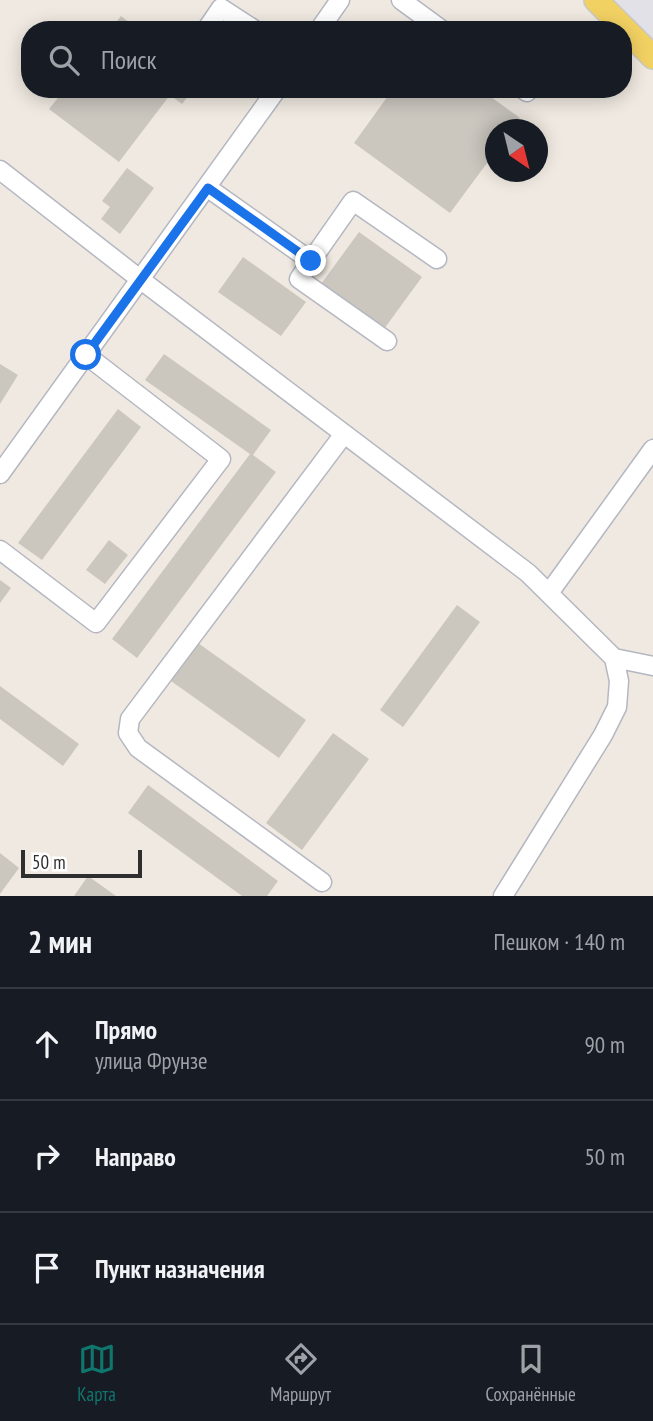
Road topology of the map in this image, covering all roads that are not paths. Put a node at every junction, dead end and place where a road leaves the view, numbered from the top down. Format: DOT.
graph roads {
  1 [pos="340,0"];
  2 [pos="401,0"];
  3 [pos="604,3"];
  4 [pos="212,21"];
  5 [pos="241,21"];
  6 [pos="325,21"];
  7 [pos="430,21"];
  8 [pos="620,21"];
  9 [pos="632,34"];
  10 [pos="653,57"];
  11 [pos="271,98"];
  12 [pos="0,170"];
  13 [pos="208,188"];
  14 [pos="437,259"];
  15 [pos="311,261"];
  16 [pos="141,281"];
  17 [pos="387,341"];
  18 [pos="86,355"];
  19 [pos="344,434"];
  20 [pos="653,449"];
  21 [pos="0,474"];
  22 [pos="0,550"];
  23 [pos="549,593"];
  24 [pos="614,658"];
  25 [pos="653,666"];
  26 [pos="322,882"];
  27 [pos="503,896"];
  1 -- 6 [label="street"];
  2 -- 7 [label="street"];
  3 -- 8 [label="main road"];
  4 -- 5 [label="street"];
  9 -- 10 [label="main road"];
  11 -- 13 [label="street"];
  12 -- 16 [label="street"];
  13 -- 15 [label="street"];
  13 -- 16 [label="street"];
  14 -- 15 [label="street"];
  15 -- 17 [label="street"];
  16 -- 18 [label="street"];
  16 -- 19 [label="street"];
  18 -- 21 [label="street"];
  18 -- 22 [label="street"];
  19 -- 23 [label="street"];
  19 -- 26 [label="street"];
  20 -- 23 [label="street"];
  23 -- 24 [label="street"];
  24 -- 25 [label="street"];
  24 -- 27 [label="street"];
}
